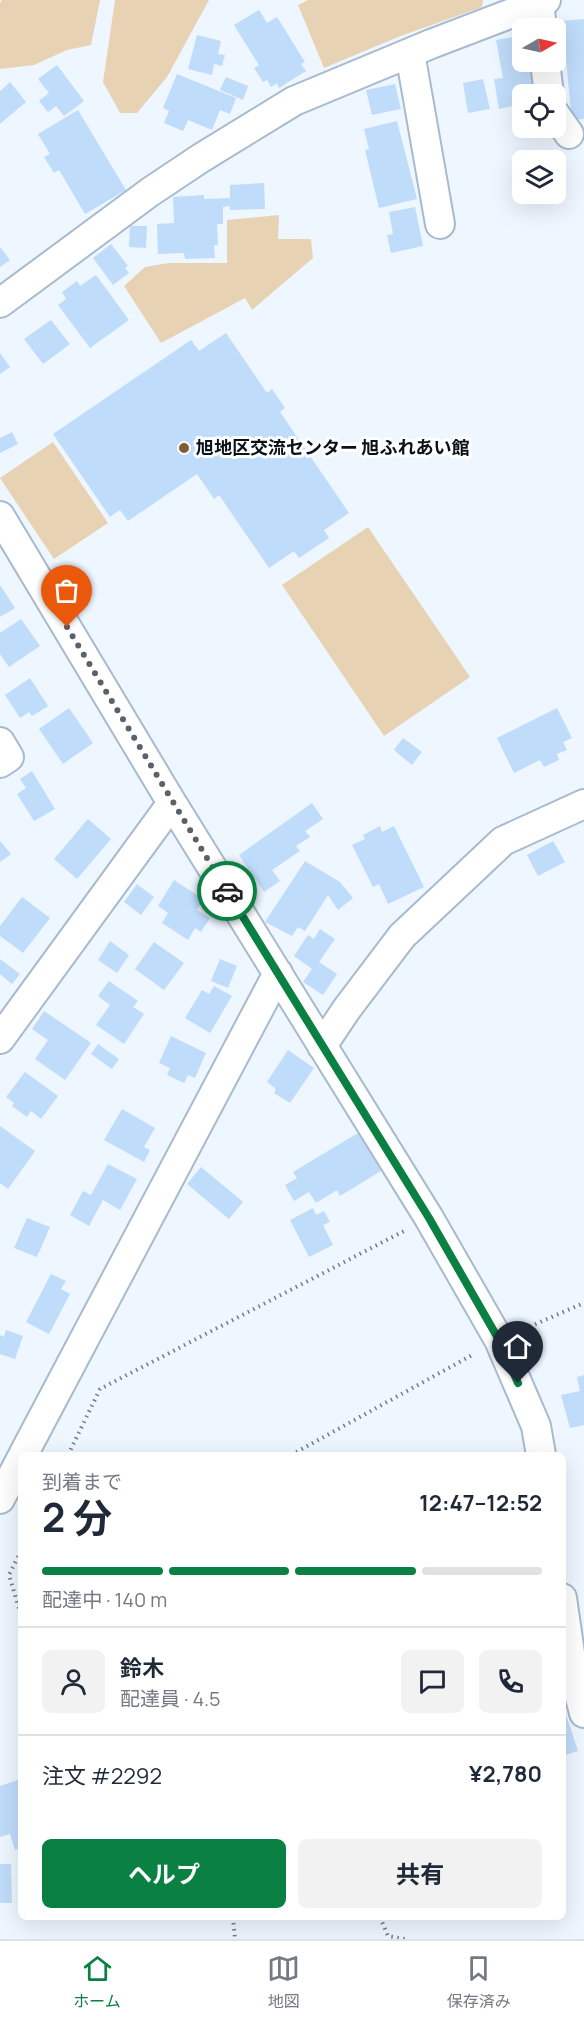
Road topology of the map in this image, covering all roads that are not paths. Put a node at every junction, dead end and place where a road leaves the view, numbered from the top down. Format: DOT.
graph roads {
  1 [pos="542,11"];
  2 [pos="410,53"];
  3 [pos="440,224"];
  4 [pos="0,303"];
  5 [pos="4,531"];
  6 [pos="0,742"];
  7 [pos="0,763"];
  8 [pos="172,803"];
  9 [pos="584,804"];
  10 [pos="278,973"];
  11 [pos="0,1039"];
  12 [pos="322,1046"];
  13 [pos="25,1452"];
  14 [pos="541,1452"];
  15 [pos="18,1465"];
  16 [pos="0,1499"];
  17 [pos="566,1626"];
  18 [pos="584,1713"];
  1 -- 2 [label="street"];
  2 -- 3 [label="street"];
  2 -- 4 [label="street"];
  5 -- 8 [label="street"];
  6 -- 7 [label="street"];
  8 -- 10 [label="street"];
  8 -- 11 [label="street"];
  9 -- 12 [label="street"];
  10 -- 12 [label="street"];
  10 -- 13 [label="street"];
  12 -- 14 [label="street"];
  15 -- 16 [label="street"];
  17 -- 18 [label="street"];
}
